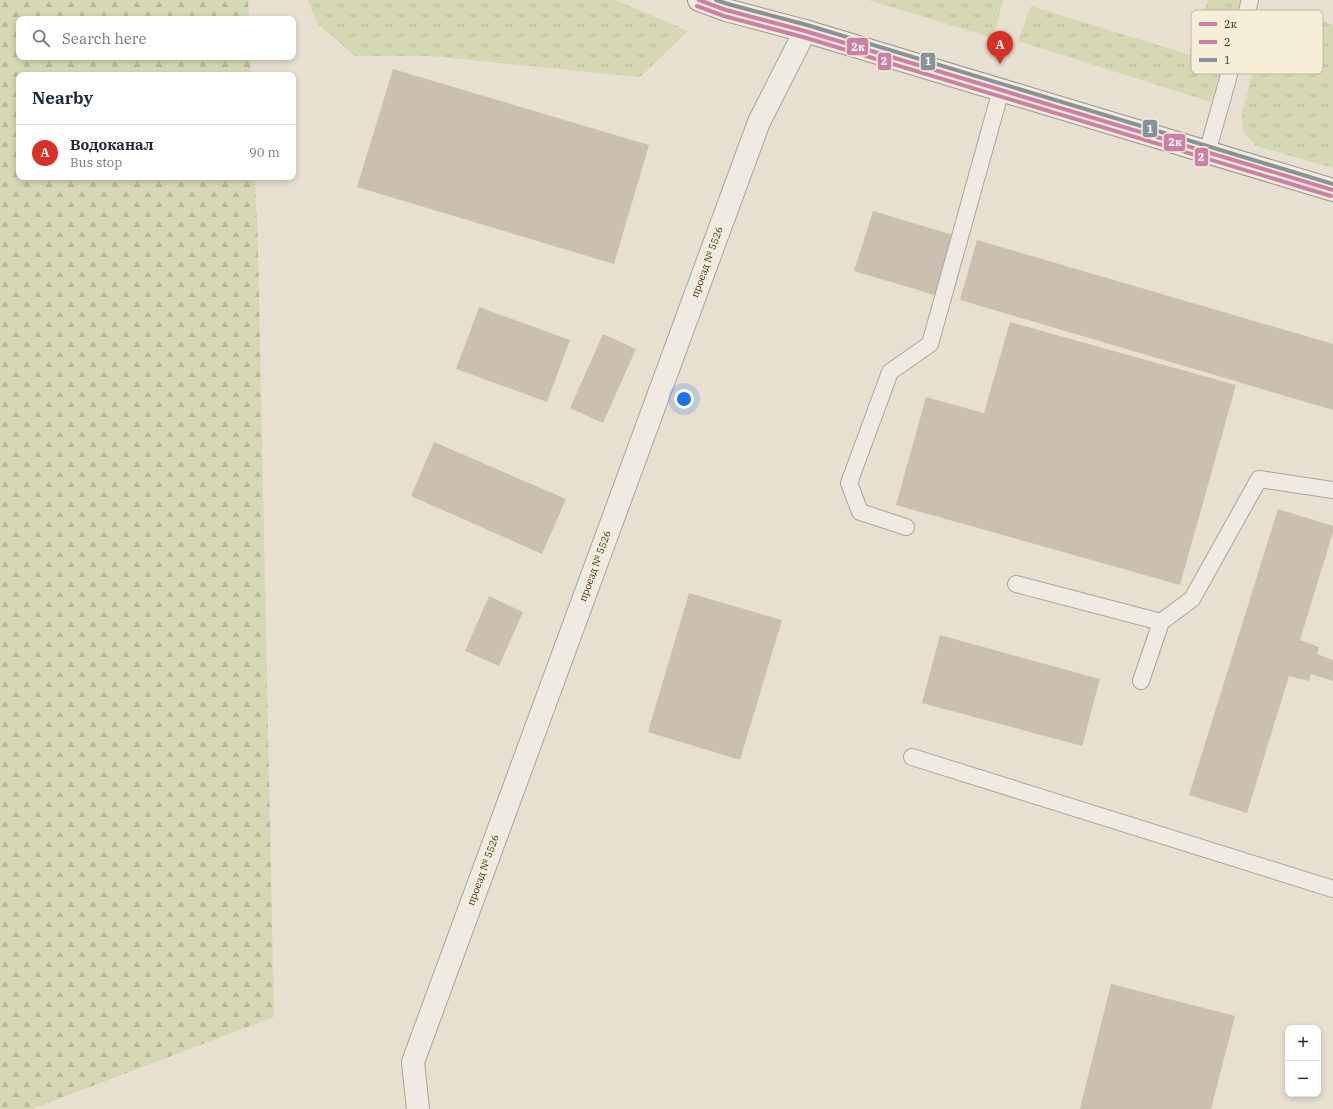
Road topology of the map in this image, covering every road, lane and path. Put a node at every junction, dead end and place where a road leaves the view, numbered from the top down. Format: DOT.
graph roads {
  1 [pos="699,0"];
  2 [pos="1250,0"];
  3 [pos="1247,10"];
  4 [pos="806,31"];
  5 [pos="1229,74"];
  6 [pos="1002,90"];
  7 [pos="1207,153"];
  8 [pos="1333,190"];
  9 [pos="1333,490"];
  10 [pos="906,527"];
  11 [pos="1016,584"];
  12 [pos="1161,622"];
  13 [pos="1141,681"];
  14 [pos="912,757"];
  15 [pos="1333,889"];
  16 [pos="418,1109"];
  1 -- 4 [label="street"];
  2 -- 3 [label="lane"];
  4 -- 6 [label="street"];
  4 -- 16 [label="street, проезд № 5526"];
  5 -- 7 [label="lane"];
  6 -- 7 [label="street"];
  6 -- 10 [label="lane"];
  7 -- 8 [label="street"];
  9 -- 12 [label="lane"];
  11 -- 12 [label="lane"];
  12 -- 13 [label="lane"];
  14 -- 15 [label="lane"];
}
